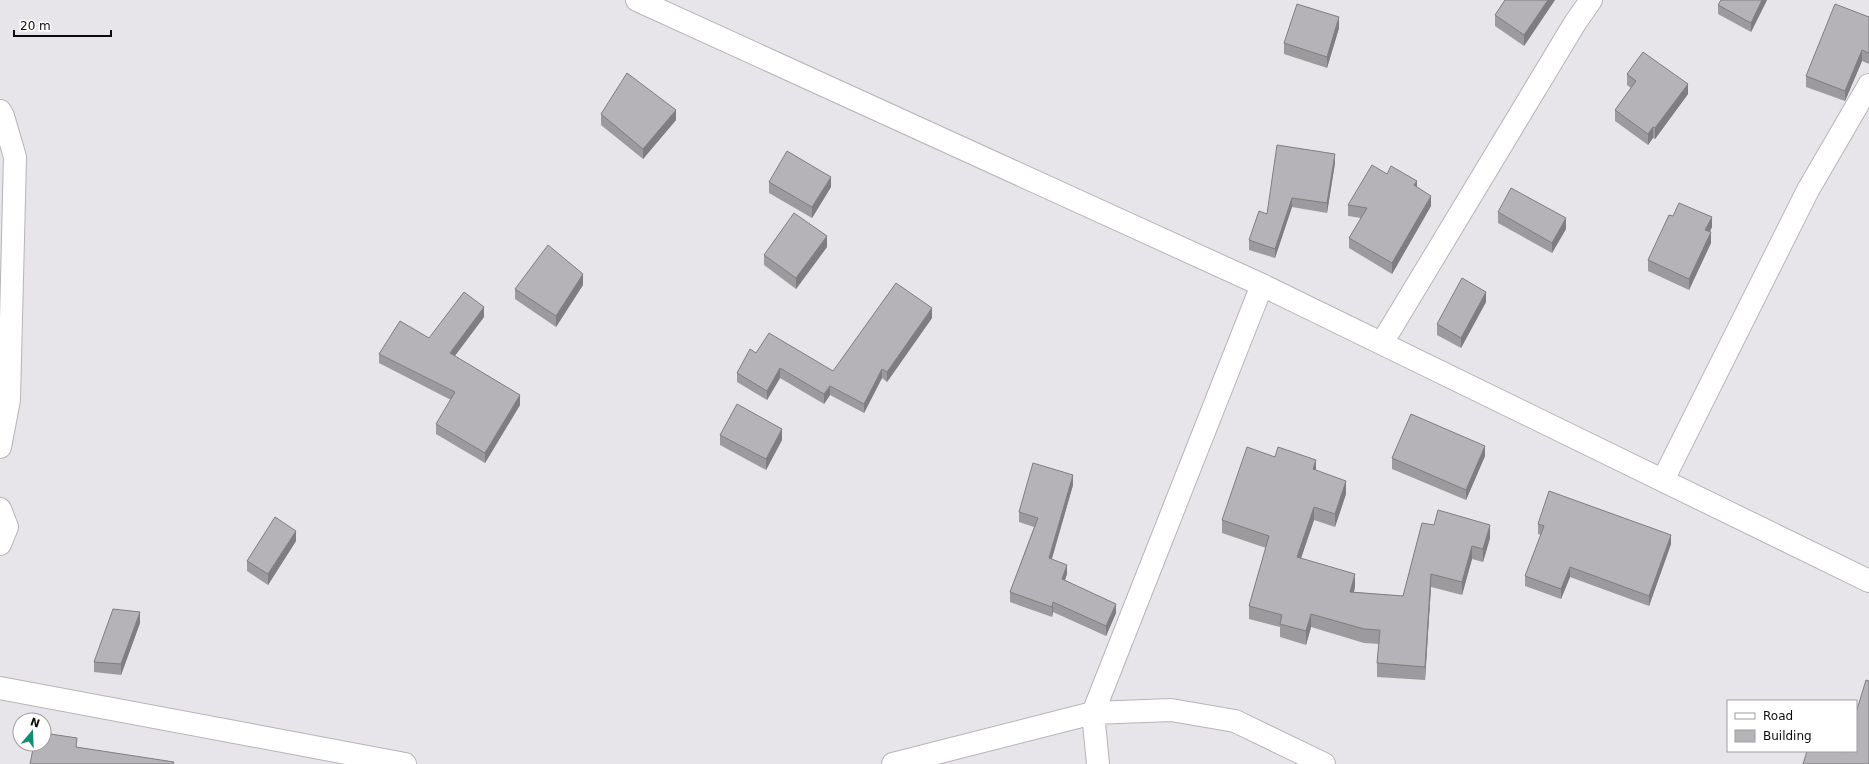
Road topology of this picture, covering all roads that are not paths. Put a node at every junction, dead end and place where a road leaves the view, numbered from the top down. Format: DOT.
graph roads {
  1 [pos="637,0"];
  2 [pos="1591,0"];
  3 [pos="1869,85"];
  4 [pos="0,111"];
  5 [pos="1262,284"];
  6 [pos="1382,343"];
  7 [pos="0,447"];
  8 [pos="1663,480"];
  9 [pos="0,508"];
  10 [pos="0,544"];
  11 [pos="1869,581"];
  12 [pos="0,688"];
  13 [pos="1093,713"];
  14 [pos="405,764"];
  15 [pos="893,764"];
  16 [pos="1098,764"];
  17 [pos="1324,764"];
  1 -- 5 [label="street"];
  2 -- 6 [label="street"];
  3 -- 8 [label="street"];
  4 -- 7 [label="street"];
  5 -- 6 [label="street"];
  5 -- 13 [label="street"];
  6 -- 8 [label="street"];
  8 -- 11 [label="street"];
  9 -- 10 [label="street"];
  12 -- 14 [label="street"];
  13 -- 15 [label="street"];
  13 -- 16 [label="street"];
  13 -- 17 [label="street"];
}
